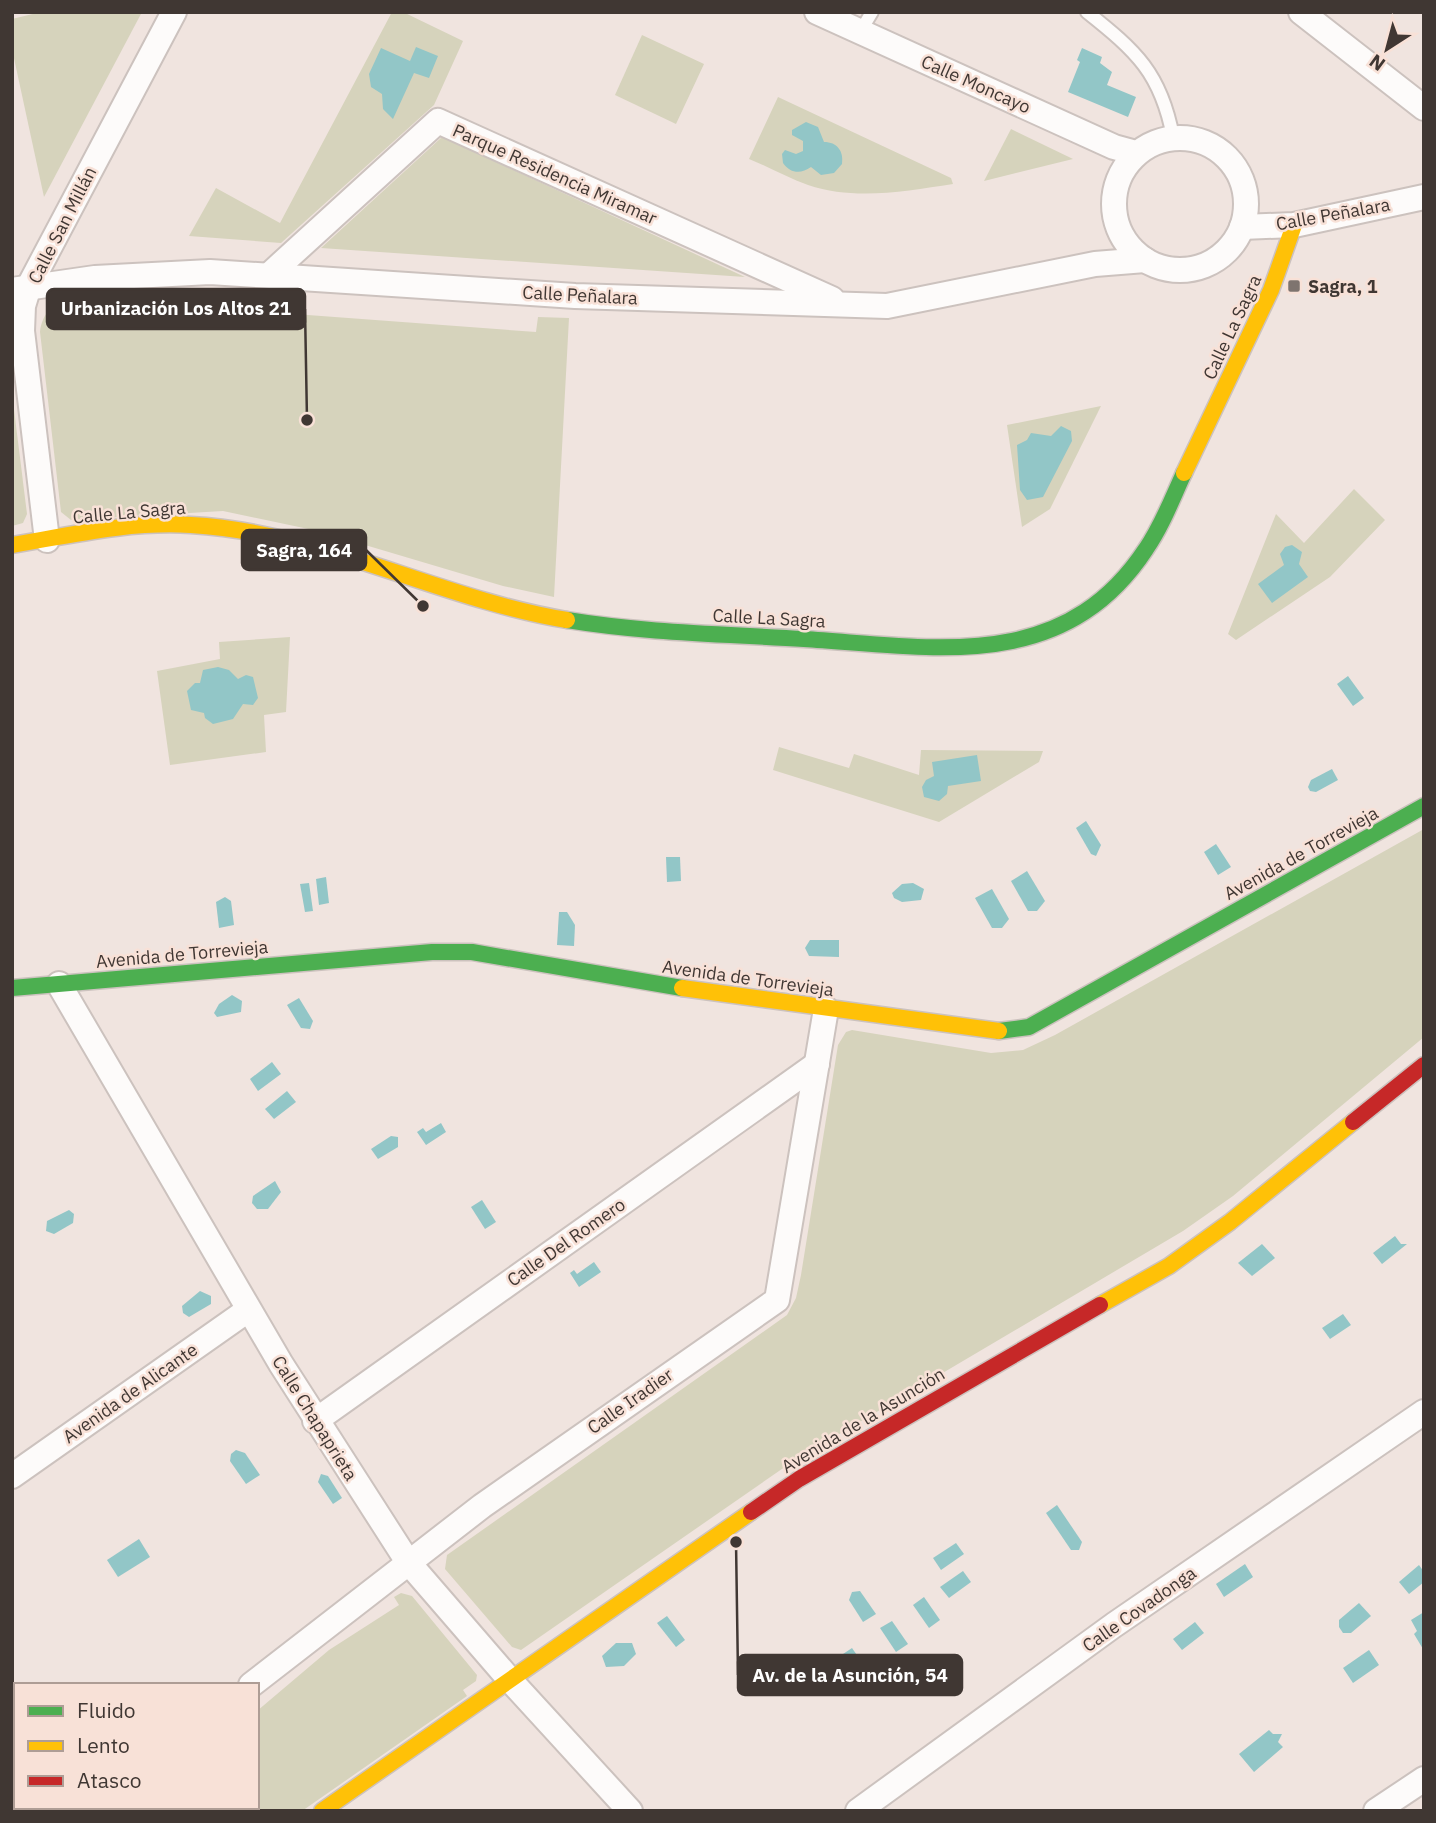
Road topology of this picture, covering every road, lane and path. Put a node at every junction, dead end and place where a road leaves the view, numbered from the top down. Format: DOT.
graph roads {
  1 [pos="174,12"];
  2 [pos="817,12"];
  3 [pos="1087,12"];
  4 [pos="1301,12"];
  5 [pos="866,22"];
  6 [pos="1424,108"];
  7 [pos="1173,137"];
  8 [pos="1136,153"];
  9 [pos="1424,197"];
  10 [pos="1294,225"];
  11 [pos="1242,227"];
  12 [pos="1145,260"];
  13 [pos="269,275"];
  14 [pos="21,288"];
  15 [pos="842,304"];
  16 [pos="47,540"];
  17 [pos="12,545"];
  18 [pos="1424,806"];
  19 [pos="59,984"];
  20 [pos="12,988"];
  21 [pos="826,1009"];
  22 [pos="817,1064"];
  23 [pos="1424,1065"];
  24 [pos="248,1310"];
  25 [pos="1424,1412"];
  26 [pos="315,1421"];
  27 [pos="12,1476"];
  28 [pos="408,1562"];
  29 [pos="510,1680"];
  30 [pos="254,1683"];
  31 [pos="1424,1779"];
  32 [pos="322,1811"];
  33 [pos="630,1811"];
  34 [pos="858,1811"];
  35 [pos="1376,1811"];
  1 -- 14 [label="street, Calle San Millán"];
  2 -- 5 [label="street, Calle Moncayo"];
  3 -- 7 [label="lane"];
  4 -- 6 [label="street"];
  5 -- 8 [label="street, Calle Moncayo"];
  7 -- 8 [label="street"];
  7 -- 11 [label="street"];
  8 -- 12 [label="street"];
  9 -- 10 [label="street, Calle Peñalara"];
  10 -- 11 [label="street, Calle Peñalara"];
  10 -- 16 [label="street, Calle La Sagra"];
  11 -- 12 [label="street"];
  12 -- 15 [label="street, Calle Peñalara"];
  13 -- 14 [label="street, Calle Peñalara"];
  13 -- 15 [label="street, Calle Peñalara"];
  13 -- 15 [label="street, Parque Residencia Miramar"];
  14 -- 16 [label="street, Calle San Millán"];
  16 -- 17 [label="street, Calle La Sagra"];
  18 -- 21 [label="street, Avenida de Torrevieja"];
  19 -- 20 [label="street, Avenida de Torrevieja"];
  19 -- 21 [label="street, Avenida de Torrevieja"];
  19 -- 24 [label="street, Calle Chapaprieta"];
  21 -- 22 [label="street, Calle Iradier"];
  22 -- 26 [label="street, Calle Del Romero"];
  22 -- 28 [label="street, Calle Iradier"];
  23 -- 29 [label="street, Avenida de la Asunción"];
  24 -- 26 [label="street, Calle Chapaprieta"];
  24 -- 27 [label="street, Avenida de Alicante"];
  25 -- 34 [label="street, Calle Covadonga"];
  26 -- 28 [label="street, Calle Chapaprieta"];
  28 -- 29 [label="street, Calle Chapaprieta"];
  28 -- 30 [label="street, Calle Iradier"];
  29 -- 32 [label="street, Avenida de la Asunción"];
  29 -- 33 [label="street, Calle Chapaprieta"];
  31 -- 35 [label="street"];
}
